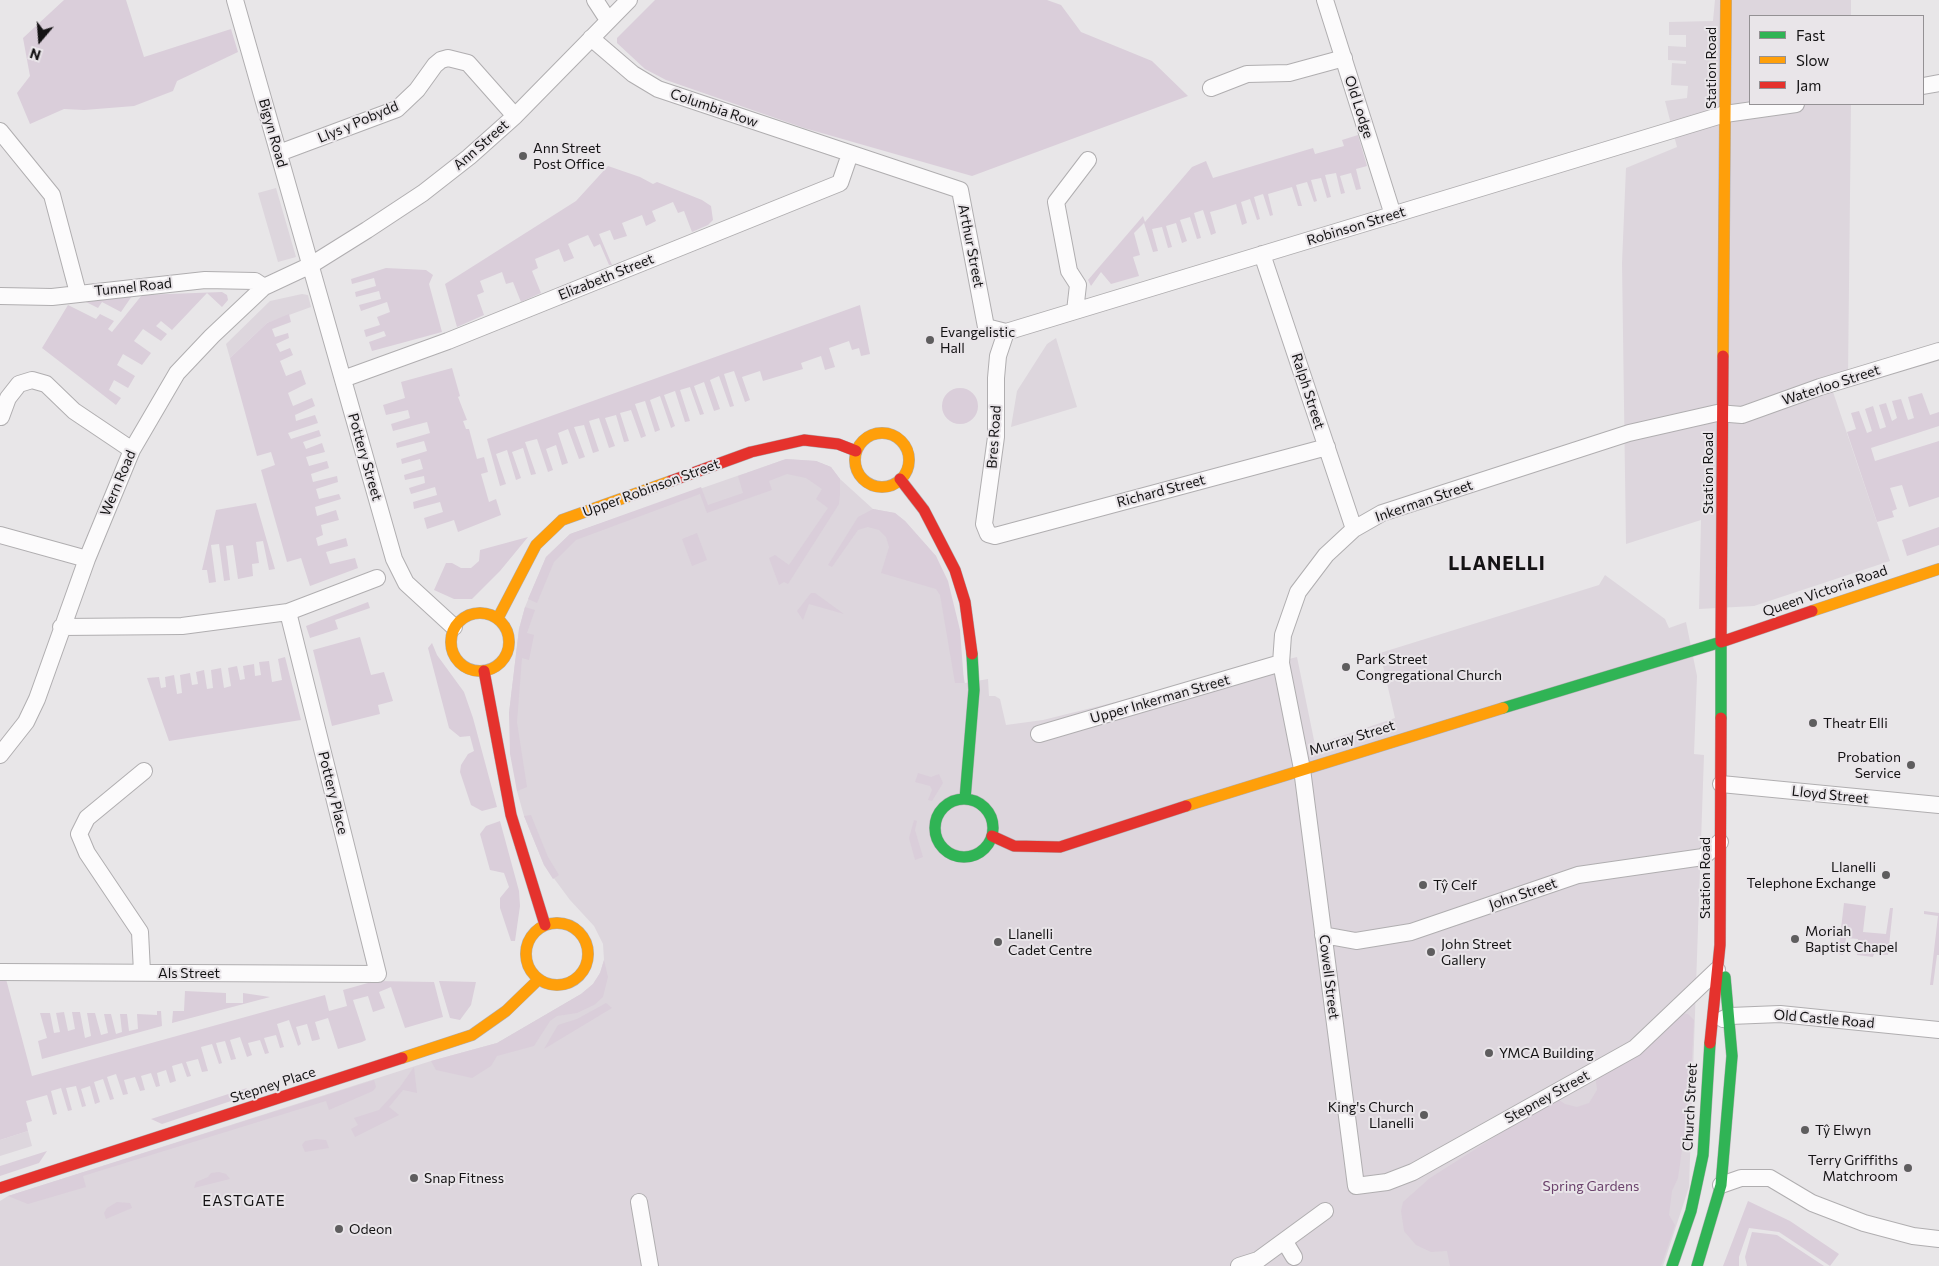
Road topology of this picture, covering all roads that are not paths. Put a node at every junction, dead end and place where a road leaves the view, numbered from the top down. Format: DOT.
graph roads {
  1 [pos="235,0"];
  2 [pos="595,0"];
  3 [pos="629,0"];
  4 [pos="1325,0"];
  5 [pos="1726,0"];
  6 [pos="608,20"];
  7 [pos="591,38"];
  8 [pos="1344,58"];
  9 [pos="1939,83"];
  10 [pos="1924,86"];
  11 [pos="1211,88"];
  12 [pos="1789,105"];
  13 [pos="1725,114"];
  14 [pos="515,116"];
  15 [pos="0,131"];
  16 [pos="279,153"];
  17 [pos="850,154"];
  18 [pos="1088,160"];
  19 [pos="1393,215"];
  20 [pos="1262,254"];
  21 [pos="311,265"];
  22 [pos="264,287"];
  23 [pos="78,293"];
  24 [pos="0,296"];
  25 [pos="1075,311"];
  26 [pos="1006,332"];
  27 [pos="1939,351"];
  28 [pos="343,379"];
  29 [pos="1723,414"];
  30 [pos="1,417"];
  31 [pos="1326,447"];
  32 [pos="132,450"];
  33 [pos="856,451"];
  34 [pos="900,479"];
  35 [pos="1354,529"];
  36 [pos="0,535"];
  37 [pos="995,536"];
  38 [pos="87,559"];
  39 [pos="1939,569"];
  40 [pos="377,578"];
  41 [pos="288,612"];
  42 [pos="498,618"];
  43 [pos="61,627"];
  44 [pos="454,627"];
  45 [pos="1721,642"];
  46 [pos="1281,663"];
  47 [pos="484,671"];
  48 [pos="1038,734"];
  49 [pos="0,755"];
  50 [pos="1302,769"];
  51 [pos="144,771"];
  52 [pos="1721,784"];
  53 [pos="965,799"];
  54 [pos="1939,805"];
  55 [pos="992,836"];
  56 [pos="1720,842"];
  57 [pos="545,925"];
  58 [pos="1323,935"];
  59 [pos="1720,945"];
  60 [pos="1716,970"];
  61 [pos="0,972"];
  62 [pos="142,972"];
  63 [pos="378,974"];
  64 [pos="539,979"];
  65 [pos="1730,1016"];
  66 [pos="1711,1024"];
  67 [pos="1939,1030"];
  68 [pos="1721,1185"];
  69 [pos="1356,1186"];
  70 [pos="0,1188"];
  71 [pos="639,1202"];
  72 [pos="1325,1211"];
  73 [pos="1939,1239"];
  74 [pos="1285,1242"];
  75 [pos="1294,1258"];
  76 [pos="650,1266"];
  77 [pos="1239,1266"];
  78 [pos="1672,1266"];
  79 [pos="1697,1266"];
  1 -- 16 [label="street, Bigyn Road"];
  2 -- 6 [label="street"];
  3 -- 6 [label="street, Ann Street"];
  4 -- 8 [label="street, Old Lodge"];
  5 -- 13 [label="main road, Station Road"];
  6 -- 7 [label="street, Ann Street"];
  7 -- 14 [label="street, Ann Street"];
  7 -- 17 [label="street, Columbia Row"];
  8 -- 11 [label="street"];
  8 -- 19 [label="street, Old Lodge"];
  9 -- 10 [label="street"];
  12 -- 13 [label="street, Robinson Street"];
  13 -- 19 [label="street, Robinson Street"];
  13 -- 29 [label="main road, Station Road"];
  14 -- 16 [label="street, Llys y Pobydd"];
  14 -- 21 [label="street, Ann Street"];
  15 -- 23 [label="street"];
  16 -- 21 [label="street, Bigyn Road"];
  17 -- 26 [label="street, Arthur Street"];
  17 -- 28 [label="street, Elizabeth Street"];
  18 -- 25 [label="street"];
  19 -- 20 [label="street, Robinson Street"];
  20 -- 25 [label="street, Robinson Street"];
  20 -- 31 [label="street, Ralph Street"];
  21 -- 22 [label="street, Wern Road"];
  21 -- 28 [label="street, Pottery Street"];
  22 -- 23 [label="street, Tunnel Road"];
  22 -- 32 [label="street, Wern Road"];
  23 -- 24 [label="street, Tunnel Road"];
  25 -- 26 [label="street, Robinson Street"];
  26 -- 37 [label="street, Bres Road"];
  27 -- 29 [label="street, Waterloo Street"];
  28 -- 44 [label="street, Pottery Street"];
  29 -- 35 [label="street, Inkerman Street"];
  29 -- 45 [label="main road, Station Road"];
  30 -- 32 [label="street"];
  31 -- 35 [label="street, Ralph Street"];
  31 -- 37 [label="street, Richard Street"];
  32 -- 38 [label="street, Wern Road"];
  33 -- 34 [label="main road"];
  33 -- 34 [label="main road"];
  33 -- 42 [label="main road, Upper Robinson Street"];
  34 -- 53 [label="main road"];
  35 -- 46 [label="street, Inkerman Street"];
  36 -- 38 [label="street"];
  38 -- 43 [label="street, Wern Road"];
  39 -- 45 [label="main road, Queen Victoria Road"];
  40 -- 41 [label="street"];
  41 -- 43 [label="street"];
  41 -- 63 [label="street, Pottery Place"];
  42 -- 44 [label="main road"];
  42 -- 47 [label="main road"];
  43 -- 49 [label="street, Wern Road"];
  44 -- 47 [label="main road"];
  45 -- 50 [label="main road, Murray Street"];
  45 -- 52 [label="main road, Station Road"];
  46 -- 48 [label="street, Upper Inkerman Street"];
  46 -- 50 [label="street, Inkerman Street"];
  47 -- 57 [label="main road"];
  50 -- 55 [label="main road, Murray Street"];
  50 -- 58 [label="street, Cowell Street"];
  51 -- 62 [label="street"];
  52 -- 54 [label="street, Lloyd Street"];
  52 -- 56 [label="main road, Station Road"];
  53 -- 55 [label="main road"];
  53 -- 55 [label="main road"];
  56 -- 58 [label="street, John Street"];
  56 -- 59 [label="main road, Station Road"];
  57 -- 64 [label="main road"];
  57 -- 64 [label="main road"];
  58 -- 69 [label="street, Cowell Street"];
  59 -- 60 [label="main road, Church Street"];
  59 -- 65 [label="main road"];
  60 -- 66 [label="main road, Church Street"];
  60 -- 69 [label="street, Stepney Street"];
  61 -- 62 [label="street, Als Street"];
  62 -- 63 [label="street, Als Street"];
  64 -- 70 [label="main road, Stepney Place"];
  65 -- 66 [label="street, Old Castle Road"];
  65 -- 67 [label="street, Old Castle Road"];
  65 -- 68 [label="main road"];
  66 -- 78 [label="main road, Church Street"];
  68 -- 73 [label="street"];
  68 -- 79 [label="main road"];
  71 -- 76 [label="street"];
  72 -- 74 [label="street"];
  74 -- 75 [label="street"];
  74 -- 77 [label="street"];
}
